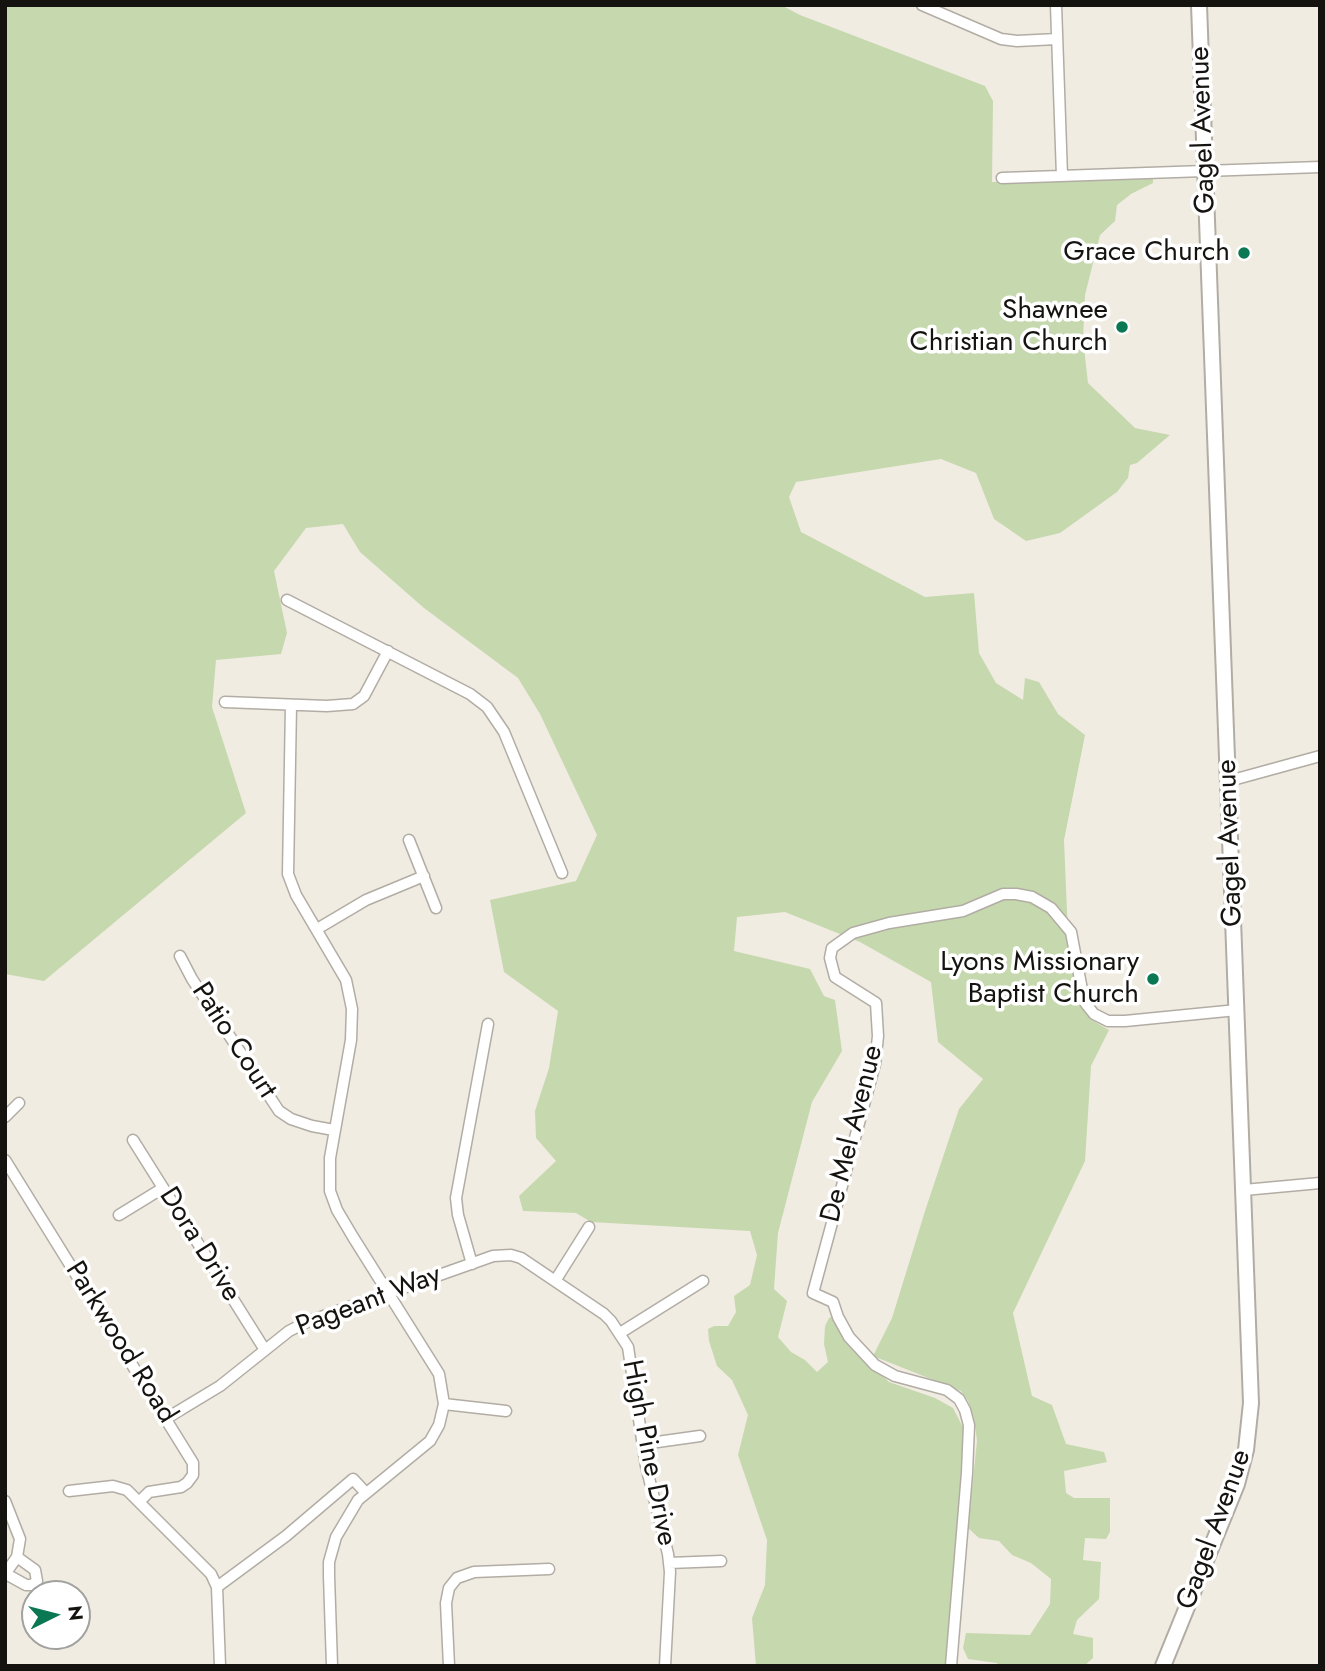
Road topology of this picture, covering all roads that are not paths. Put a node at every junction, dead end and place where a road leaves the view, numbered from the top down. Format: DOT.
graph roads {
  1 [pos="922,5"];
  2 [pos="1056,5"];
  3 [pos="1199,5"];
  4 [pos="1058,39"];
  5 [pos="1320,167"];
  6 [pos="1206,171"];
  7 [pos="1062,176"];
  8 [pos="1002,178"];
  9 [pos="287,600"];
  10 [pos="388,651"];
  11 [pos="225,702"];
  12 [pos="292,705"];
  13 [pos="1320,756"];
  14 [pos="1229,781"];
  15 [pos="409,840"];
  16 [pos="562,873"];
  17 [pos="424,876"];
  18 [pos="436,908"];
  19 [pos="317,929"];
  20 [pos="180,956"];
  21 [pos="1237,1010"];
  22 [pos="488,1024"];
  23 [pos="19,1103"];
  24 [pos="5,1117"];
  25 [pos="334,1130"];
  26 [pos="132,1140"];
  27 [pos="5,1160"];
  28 [pos="1320,1183"];
  29 [pos="163,1188"];
  30 [pos="1244,1190"];
  31 [pos="119,1215"];
  32 [pos="589,1227"];
  33 [pos="472,1264"];
  34 [pos="555,1281"];
  35 [pos="702,1281"];
  36 [pos="389,1293"];
  37 [pos="620,1333"];
  38 [pos="265,1350"];
  39 [pos="444,1404"];
  40 [pos="506,1411"];
  41 [pos="167,1418"];
  42 [pos="700,1436"];
  43 [pos="643,1444"];
  44 [pos="69,1490"];
  45 [pos="366,1493"];
  46 [pos="5,1501"];
  47 [pos="140,1501"];
  48 [pos="17,1557"];
  49 [pos="721,1561"];
  50 [pos="669,1563"];
  51 [pos="549,1569"];
  52 [pos="6,1574"];
  53 [pos="217,1587"];
  54 [pos="220,1666"];
  55 [pos="332,1666"];
  56 [pos="449,1666"];
  57 [pos="664,1666"];
  58 [pos="951,1666"];
  59 [pos="1163,1666"];
  1 -- 4 [label="street"];
  2 -- 4 [label="street"];
  3 -- 6 [label="street, Gagel Avenue"];
  4 -- 7 [label="street"];
  5 -- 6 [label="street"];
  6 -- 7 [label="street"];
  6 -- 14 [label="street, Gagel Avenue"];
  7 -- 8 [label="street"];
  9 -- 10 [label="street"];
  10 -- 12 [label="street"];
  10 -- 16 [label="street"];
  11 -- 12 [label="street"];
  12 -- 19 [label="street"];
  13 -- 14 [label="street"];
  14 -- 21 [label="street, Gagel Avenue"];
  15 -- 17 [label="street"];
  17 -- 18 [label="street"];
  17 -- 19 [label="street"];
  19 -- 25 [label="street"];
  20 -- 25 [label="street, Patio Court"];
  21 -- 30 [label="street, Gagel Avenue"];
  21 -- 58 [label="street, De Mel Avenue"];
  22 -- 33 [label="street"];
  23 -- 24 [label="street"];
  25 -- 36 [label="street"];
  26 -- 29 [label="street, Dora Drive"];
  27 -- 41 [label="street, Parkwood Road"];
  28 -- 30 [label="street"];
  29 -- 31 [label="street"];
  29 -- 38 [label="street, Dora Drive"];
  30 -- 59 [label="street, Gagel Avenue"];
  32 -- 34 [label="street"];
  33 -- 34 [label="street, High Pine Drive"];
  33 -- 36 [label="street, Pageant Way"];
  34 -- 37 [label="street, High Pine Drive"];
  35 -- 37 [label="street"];
  36 -- 38 [label="street, Pageant Way"];
  36 -- 39 [label="street"];
  37 -- 43 [label="street, High Pine Drive"];
  38 -- 41 [label="street, Pageant Way"];
  39 -- 40 [label="street"];
  39 -- 45 [label="street"];
  41 -- 47 [label="street, Parkwood Road"];
  42 -- 43 [label="street"];
  43 -- 50 [label="street, High Pine Drive"];
  44 -- 47 [label="street"];
  45 -- 53 [label="street"];
  45 -- 55 [label="street"];
  46 -- 48 [label="street"];
  47 -- 53 [label="street"];
  48 -- 52 [label="street"];
  48 -- 52 [label="street"];
  49 -- 50 [label="street"];
  50 -- 57 [label="street, High Pine Drive"];
  51 -- 56 [label="street"];
  53 -- 54 [label="street"];
}
